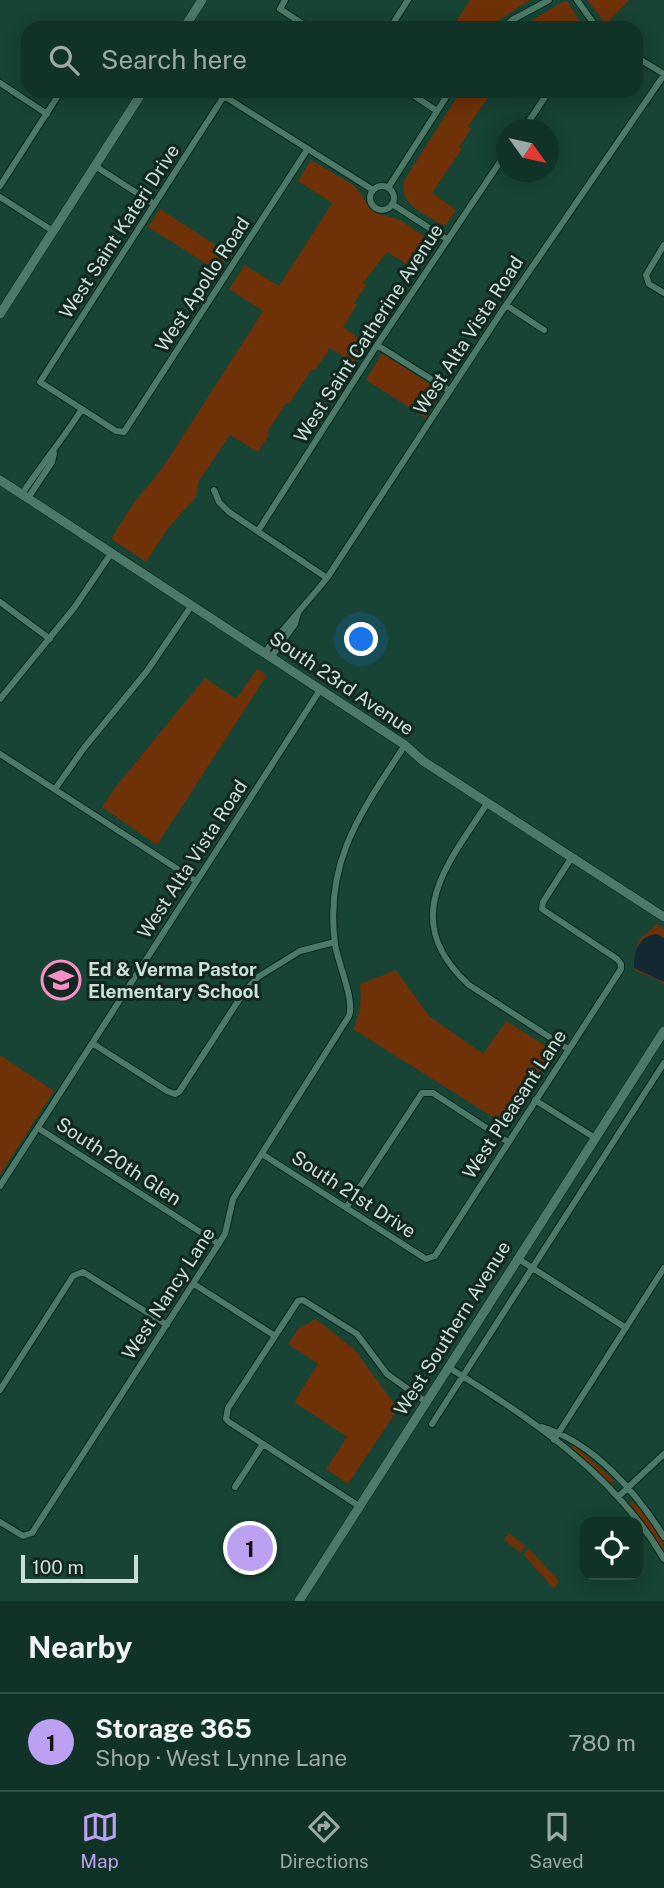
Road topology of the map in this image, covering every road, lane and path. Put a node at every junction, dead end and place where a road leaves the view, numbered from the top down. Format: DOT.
graph roads {
  1 [pos="202,0"];
  2 [pos="285,0"];
  3 [pos="408,0"];
  4 [pos="549,0"];
  5 [pos="577,0"];
  6 [pos="188,21"];
  7 [pos="298,21"];
  8 [pos="394,21"];
  9 [pos="511,21"];
  10 [pos="590,21"];
  11 [pos="643,61"];
  12 [pos="664,74"];
  13 [pos="0,83"];
  14 [pos="21,97"];
  15 [pos="23,98"];
  16 [pos="57,98"];
  17 [pos="139,98"];
  18 [pos="223,98"];
  19 [pos="227,98"];
  20 [pos="418,98"];
  21 [pos="445,98"];
  22 [pos="544,98"];
  23 [pos="437,111"];
  24 [pos="47,114"];
  25 [pos="530,119"];
  26 [pos="307,149"];
  27 [pos="95,166"];
  28 [pos="496,168"];
  29 [pos="0,186"];
  30 [pos="388,188"];
  31 [pos="373,190"];
  32 [pos="0,197"];
  33 [pos="154,204"];
  34 [pos="392,204"];
  35 [pos="53,231"];
  36 [pos="448,240"];
  37 [pos="664,245"];
  38 [pos="664,293"];
  39 [pos="506,306"];
  40 [pos="0,314"];
  41 [pos="544,330"];
  42 [pos="377,345"];
  43 [pos="450,391"];
  44 [pos="82,409"];
  45 [pos="0,480"];
  46 [pos="214,490"];
  47 [pos="25,496"];
  48 [pos="258,531"];
  49 [pos="112,552"];
  50 [pos="327,578"];
  51 [pos="0,602"];
  52 [pos="192,605"];
  53 [pos="50,639"];
  54 [pos="269,654"];
  55 [pos="320,690"];
  56 [pos="0,699"];
  57 [pos="405,745"];
  58 [pos="0,754"];
  59 [pos="55,789"];
  60 [pos="488,802"];
  61 [pos="572,857"];
  62 [pos="196,880"];
  63 [pos="664,917"];
  64 [pos="335,942"];
  65 [pos="664,1031"];
  66 [pos="92,1043"];
  67 [pos="568,1049"];
  68 [pos="664,1063"];
  69 [pos="636,1074"];
  70 [pos="651,1083"];
  71 [pos="535,1100"];
  72 [pos="38,1128"];
  73 [pos="594,1138"];
  74 [pos="508,1142"];
  75 [pos="262,1154"];
  76 [pos="0,1186"];
  77 [pos="346,1208"];
  78 [pos="219,1244"];
  79 [pos="517,1258"];
  80 [pos="430,1259"];
  81 [pos="532,1268"];
  82 [pos="663,1272"];
  83 [pos="194,1284"];
  84 [pos="167,1325"];
  85 [pos="626,1328"];
  86 [pos="275,1336"];
  87 [pos="448,1367"];
  88 [pos="463,1376"];
  89 [pos="0,1390"];
  90 [pos="426,1402"];
  91 [pos="432,1424"];
  92 [pos="540,1426"];
  93 [pos="559,1432"];
  94 [pos="554,1440"];
  95 [pos="263,1444"];
  96 [pos="664,1454"];
  97 [pos="235,1487"];
  98 [pos="627,1488"];
  99 [pos="619,1496"];
  100 [pos="359,1506"];
  101 [pos="0,1521"];
  102 [pos="664,1537"];
  103 [pos="664,1559"];
  104 [pos="299,1601"];
  1 -- 6 [label="street"];
  2 -- 7 [label="street"];
  3 -- 8 [label="street"];
  4 -- 9 [label="street"];
  5 -- 10 [label="street"];
  11 -- 12 [label="street"];
  12 -- 39 [label="street, West Alta Vista Road"];
  13 -- 14 [label="street"];
  15 -- 24 [label="street"];
  16 -- 24 [label="street"];
  17 -- 27 [label="street"];
  18 -- 33 [label="street, West Saint Kateri Drive"];
  19 -- 26 [label="street, West Saint Kateri Drive"];
  20 -- 23 [label="street"];
  21 -- 23 [label="street"];
  22 -- 25 [label="street"];
  23 -- 30 [label="street"];
  24 -- 29 [label="street"];
  26 -- 31 [label="street"];
  26 -- 44 [label="street, West Apollo Road"];
  27 -- 33 [label="street"];
  27 -- 35 [label="street"];
  28 -- 36 [label="street, West Saint Catherine Avenue"];
  30 -- 31 [label="street"];
  30 -- 34 [label="street"];
  31 -- 34 [label="street"];
  32 -- 35 [label="street"];
  33 -- 44 [label="street, West Saint Kateri Drive"];
  34 -- 36 [label="street"];
  35 -- 40 [label="street"];
  36 -- 42 [label="street, West Saint Catherine Avenue"];
  37 -- 38 [label="street"];
  39 -- 41 [label="street"];
  39 -- 43 [label="street, West Alta Vista Road"];
  42 -- 43 [label="street"];
  42 -- 48 [label="street, West Saint Catherine Avenue"];
  43 -- 50 [label="street, West Alta Vista Road"];
  44 -- 47 [label="street"];
  45 -- 47 [label="street, South 23rd Avenue"];
  46 -- 48 [label="street"];
  47 -- 49 [label="street, South 23rd Avenue"];
  48 -- 50 [label="street"];
  49 -- 52 [label="street, South 23rd Avenue"];
  49 -- 53 [label="street"];
  50 -- 54 [label="street, West Alta Vista Road"];
  51 -- 53 [label="street"];
  52 -- 54 [label="street, South 23rd Avenue"];
  52 -- 59 [label="street"];
  53 -- 56 [label="street"];
  54 -- 55 [label="street, South 23rd Avenue"];
  55 -- 57 [label="street, South 23rd Avenue"];
  55 -- 62 [label="street, West Alta Vista Road"];
  57 -- 60 [label="street, South 23rd Avenue"];
  57 -- 64 [label="street, West Nancy Lane"];
  58 -- 59 [label="street"];
  59 -- 62 [label="street"];
  60 -- 61 [label="street, South 23rd Avenue"];
  60 -- 67 [label="street"];
  61 -- 63 [label="street, South 23rd Avenue"];
  61 -- 67 [label="street, West Pleasant Lane"];
  62 -- 66 [label="street, West Alta Vista Road"];
  64 -- 66 [label="street"];
  64 -- 75 [label="street, West Nancy Lane"];
  65 -- 69 [label="street, West Southern Avenue"];
  66 -- 72 [label="street, West Alta Vista Road"];
  67 -- 71 [label="street, West Pleasant Lane"];
  68 -- 70 [label="street, West Southern Avenue"];
  69 -- 70 [label="street"];
  69 -- 73 [label="street, West Southern Avenue"];
  70 -- 81 [label="street, West Southern Avenue"];
  71 -- 73 [label="street"];
  71 -- 74 [label="street, West Pleasant Lane"];
  72 -- 76 [label="street, West Alta Vista Road"];
  72 -- 78 [label="street, South 20th Glen"];
  73 -- 79 [label="street, West Southern Avenue"];
  74 -- 77 [label="street"];
  74 -- 80 [label="street, West Pleasant Lane"];
  75 -- 77 [label="street, South 21st Drive"];
  75 -- 78 [label="street, West Nancy Lane"];
  77 -- 80 [label="street, South 21st Drive"];
  78 -- 83 [label="street, West Nancy Lane"];
  79 -- 81 [label="street"];
  79 -- 87 [label="street, West Southern Avenue"];
  81 -- 85 [label="street"];
  81 -- 88 [label="street, West Southern Avenue"];
  82 -- 85 [label="street"];
  83 -- 84 [label="street, West Nancy Lane"];
  83 -- 86 [label="street"];
  84 -- 89 [label="street"];
  84 -- 101 [label="street, West Nancy Lane"];
  85 -- 93 [label="street"];
  86 -- 90 [label="street"];
  86 -- 95 [label="street"];
  87 -- 88 [label="street"];
  87 -- 90 [label="street, West Southern Avenue"];
  88 -- 91 [label="street, West Southern Avenue"];
  88 -- 92 [label="street"];
  90 -- 100 [label="street, West Southern Avenue"];
  92 -- 93 [label="street"];
  92 -- 94 [label="street"];
  93 -- 94 [label="street"];
  93 -- 98 [label="street"];
  94 -- 99 [label="street"];
  95 -- 97 [label="street"];
  95 -- 100 [label="street"];
  96 -- 98 [label="street"];
  98 -- 99 [label="street"];
  98 -- 102 [label="street"];
  99 -- 103 [label="street"];
  100 -- 104 [label="street, West Southern Avenue"];
}
